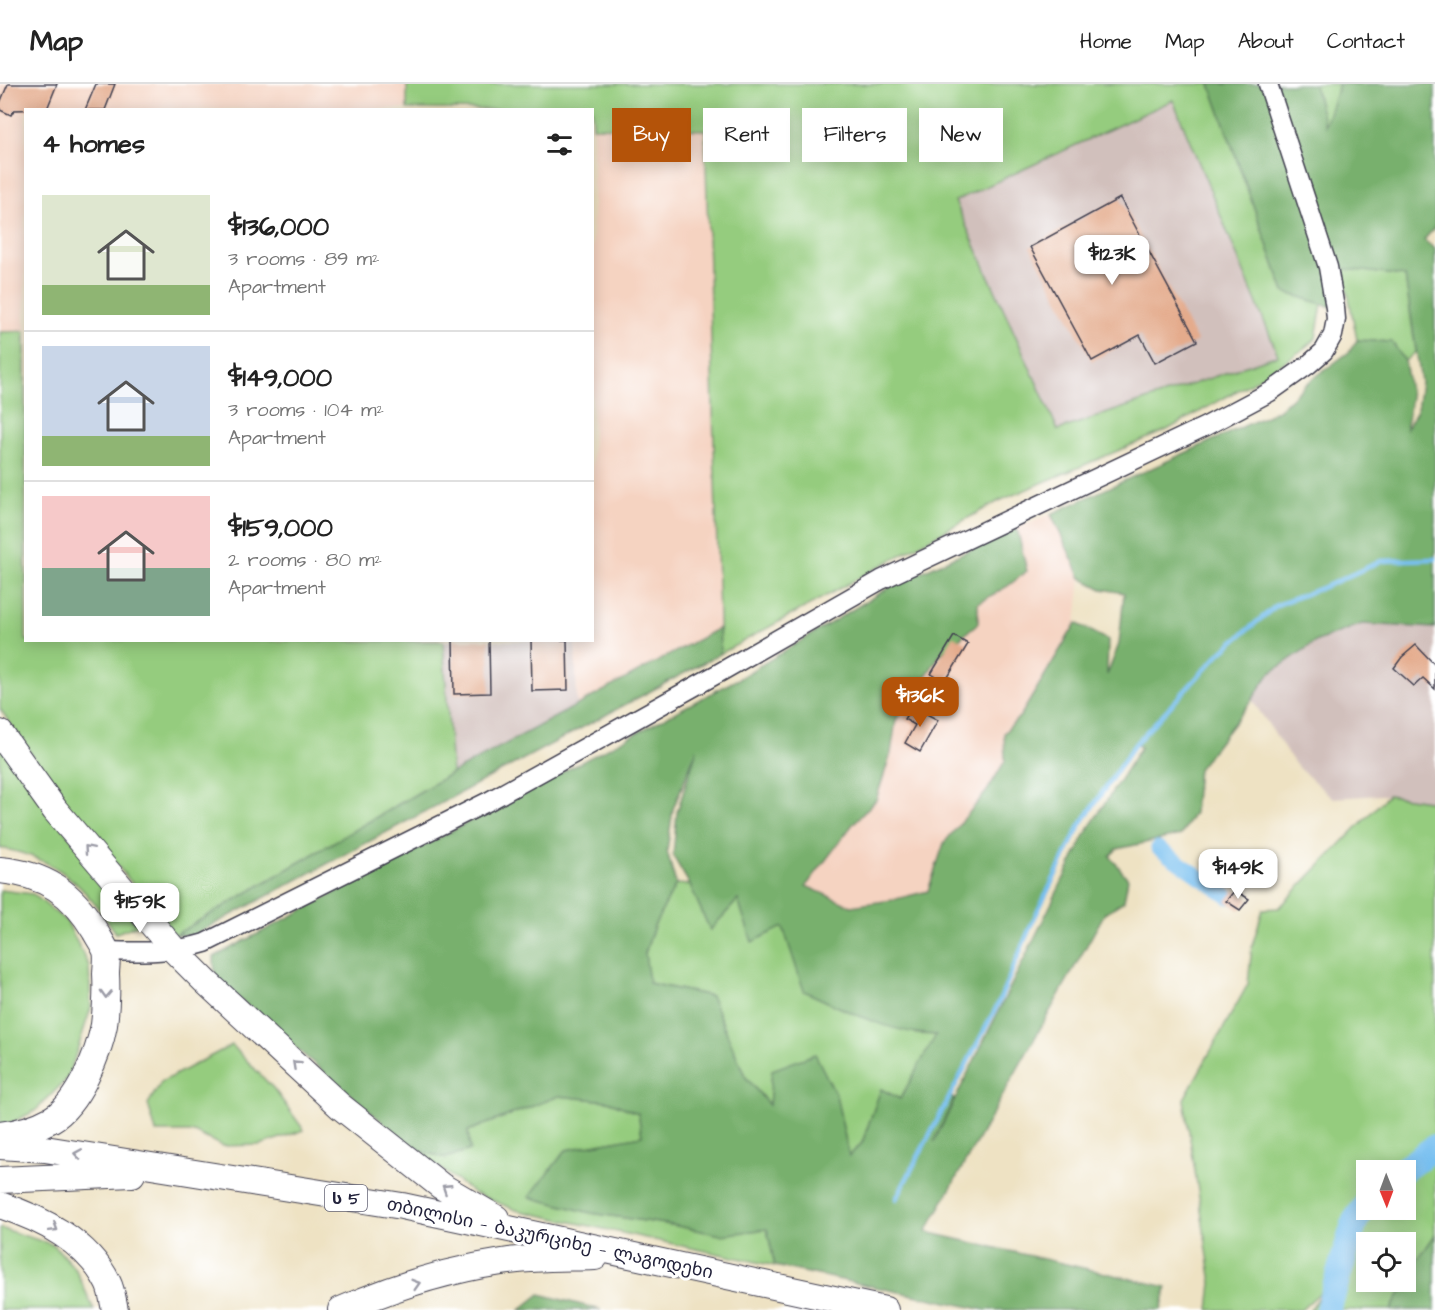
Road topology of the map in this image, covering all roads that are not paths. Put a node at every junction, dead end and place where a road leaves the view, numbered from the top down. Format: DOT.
graph roads {
  1 [pos="1268,84"];
  2 [pos="0,733"];
  3 [pos="0,870"];
  4 [pos="205,942"];
  5 [pos="174,950"];
  6 [pos="106,951"];
  7 [pos="204,981"];
  8 [pos="0,1135"];
  9 [pos="0,1146"];
  10 [pos="178,1171"];
  11 [pos="0,1180"];
  12 [pos="0,1205"];
  13 [pos="514,1229"];
  14 [pos="638,1257"];
  15 [pos="115,1310"];
  16 [pos="341,1310"];
  17 [pos="885,1310"];
  1 -- 4 [label="street"];
  5 -- 2 [label="highway, one-way"];
  3 -- 6 [label="highway"];
  4 -- 5 [label="street"];
  4 -- 7 [label="street"];
  5 -- 6 [label="street"];
  5 -- 7 [label="highway"];
  6 -- 8 [label="highway, one-way"];
  13 -- 7 [label="highway, one-way"];
  10 -- 9 [label="highway, თბილისი — ბაკურციხე — ლაგოდეხი / ს 5, one-way"];
  10 -- 11 [label="highway, თბილისი — ბაკურციხე — ლაგოდეხი / ს 5"];
  10 -- 13 [label="highway, თბილისი — ბაკურციხე — ლაგოდეხი / ს 5"];
  12 -- 15 [label="highway, one-way"];
  13 -- 14 [label="highway, თბილისი — ბაკურციხე — ლაგოდეხი / ს 5"];
  16 -- 14 [label="highway, one-way"];
  14 -- 17 [label="highway, თბილისი — ბაკურციხე — ლაგოდეხი / ს 5"];
}
